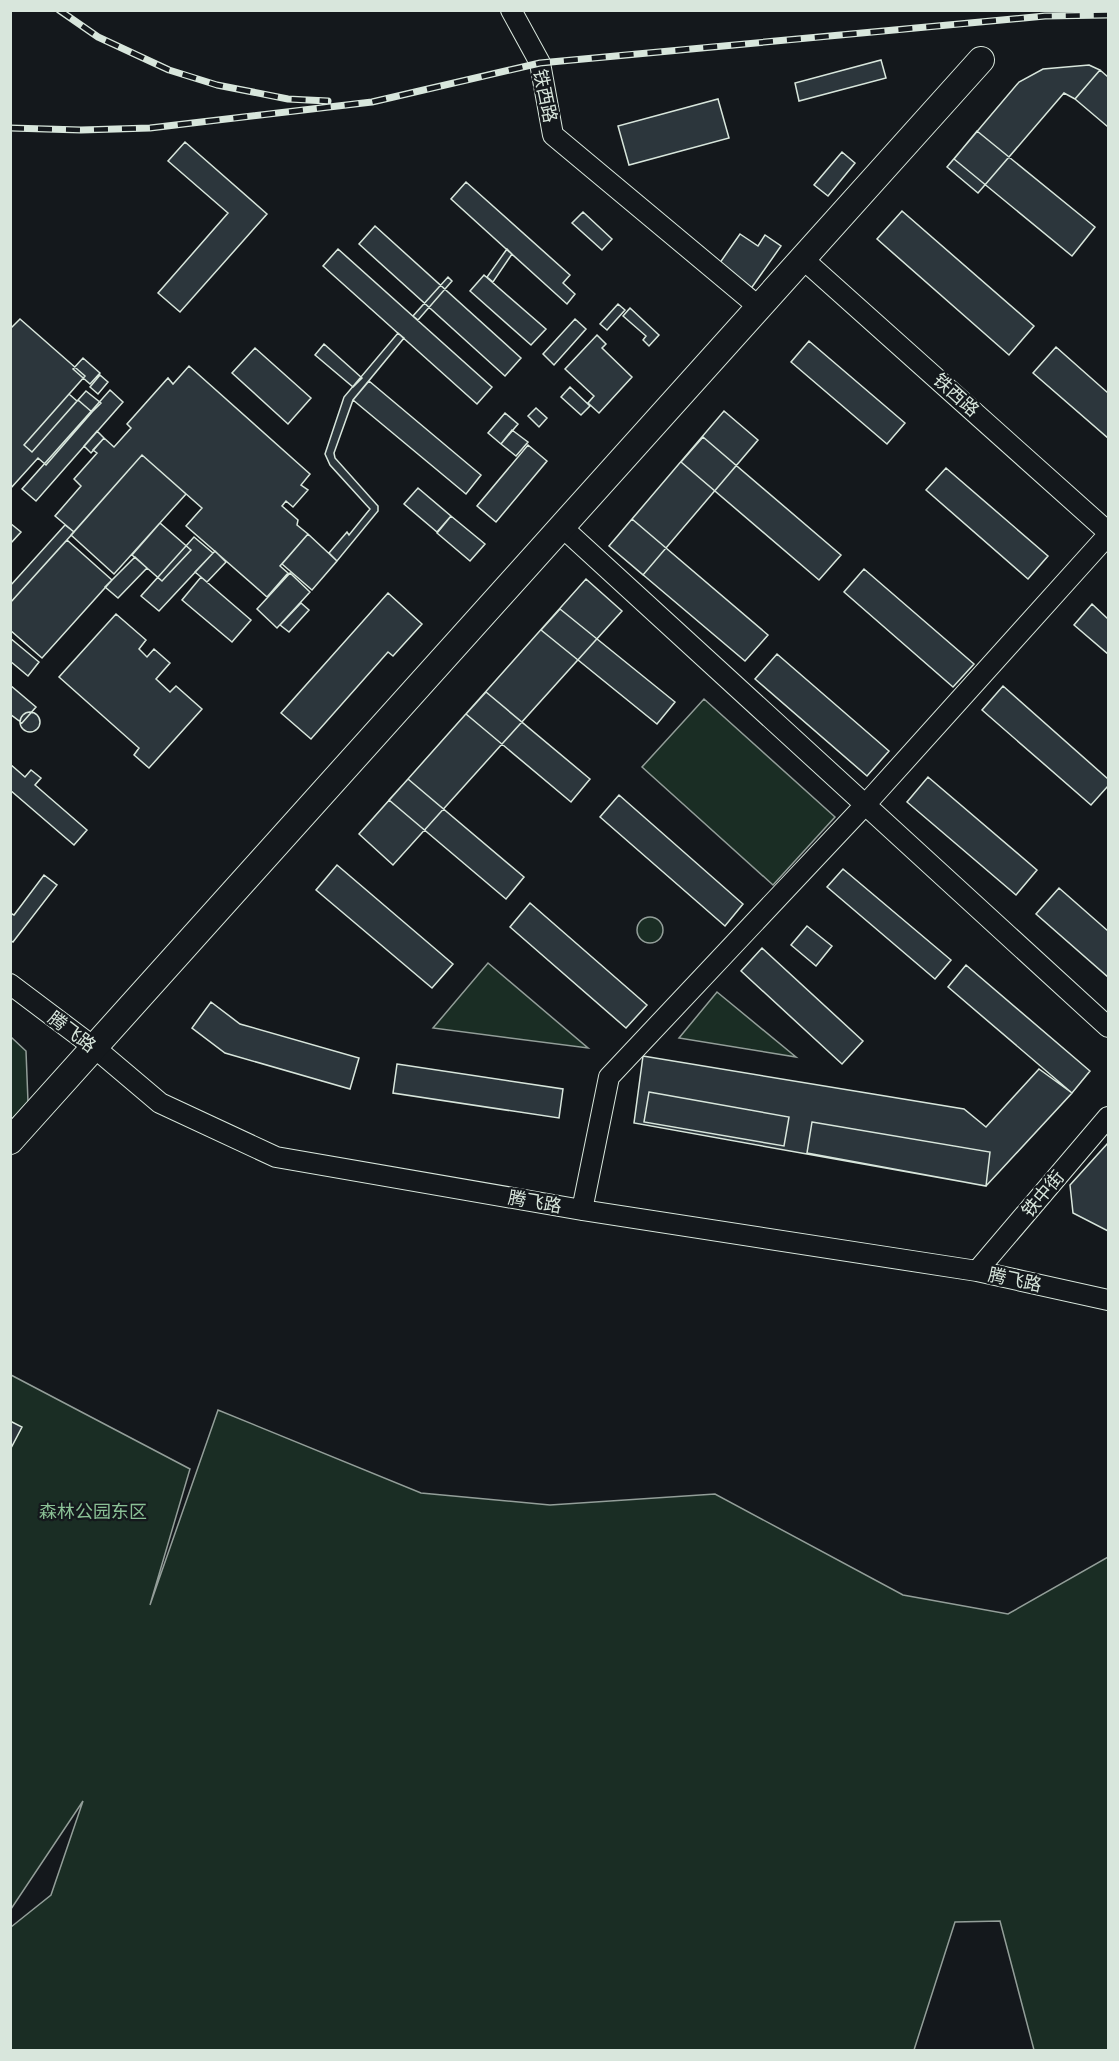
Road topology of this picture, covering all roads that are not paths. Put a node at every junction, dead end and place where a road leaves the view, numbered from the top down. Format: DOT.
graph roads {
  1 [pos="511,10"];
  2 [pos="981,60"];
  3 [pos="803,259"];
  4 [pos="759,307"];
  5 [pos="562,527"];
  6 [pos="1108,533"];
  7 [pos="865,805"];
  8 [pos="10,984"];
  9 [pos="1108,1027"];
  10 [pos="95,1048"];
  11 [pos="1108,1117"];
  12 [pos="10,1141"];
  13 [pos="582,1210"];
  14 [pos="977,1271"];
  15 [pos="1108,1300"];
  1 -- 4 [label="street, 铁西路"];
  2 -- 3 [label="main road"];
  3 -- 4 [label="main road"];
  3 -- 6 [label="street, 铁西路"];
  4 -- 5 [label="main road"];
  5 -- 7 [label="street"];
  5 -- 10 [label="main road"];
  6 -- 7 [label="street"];
  7 -- 9 [label="street"];
  7 -- 13 [label="street"];
  8 -- 10 [label="street, 腾飞路"];
  10 -- 12 [label="main road"];
  10 -- 13 [label="street, 腾飞路"];
  11 -- 14 [label="street, 铁中街"];
  13 -- 14 [label="street, 腾飞路"];
  14 -- 15 [label="street, 腾飞路"];
}
